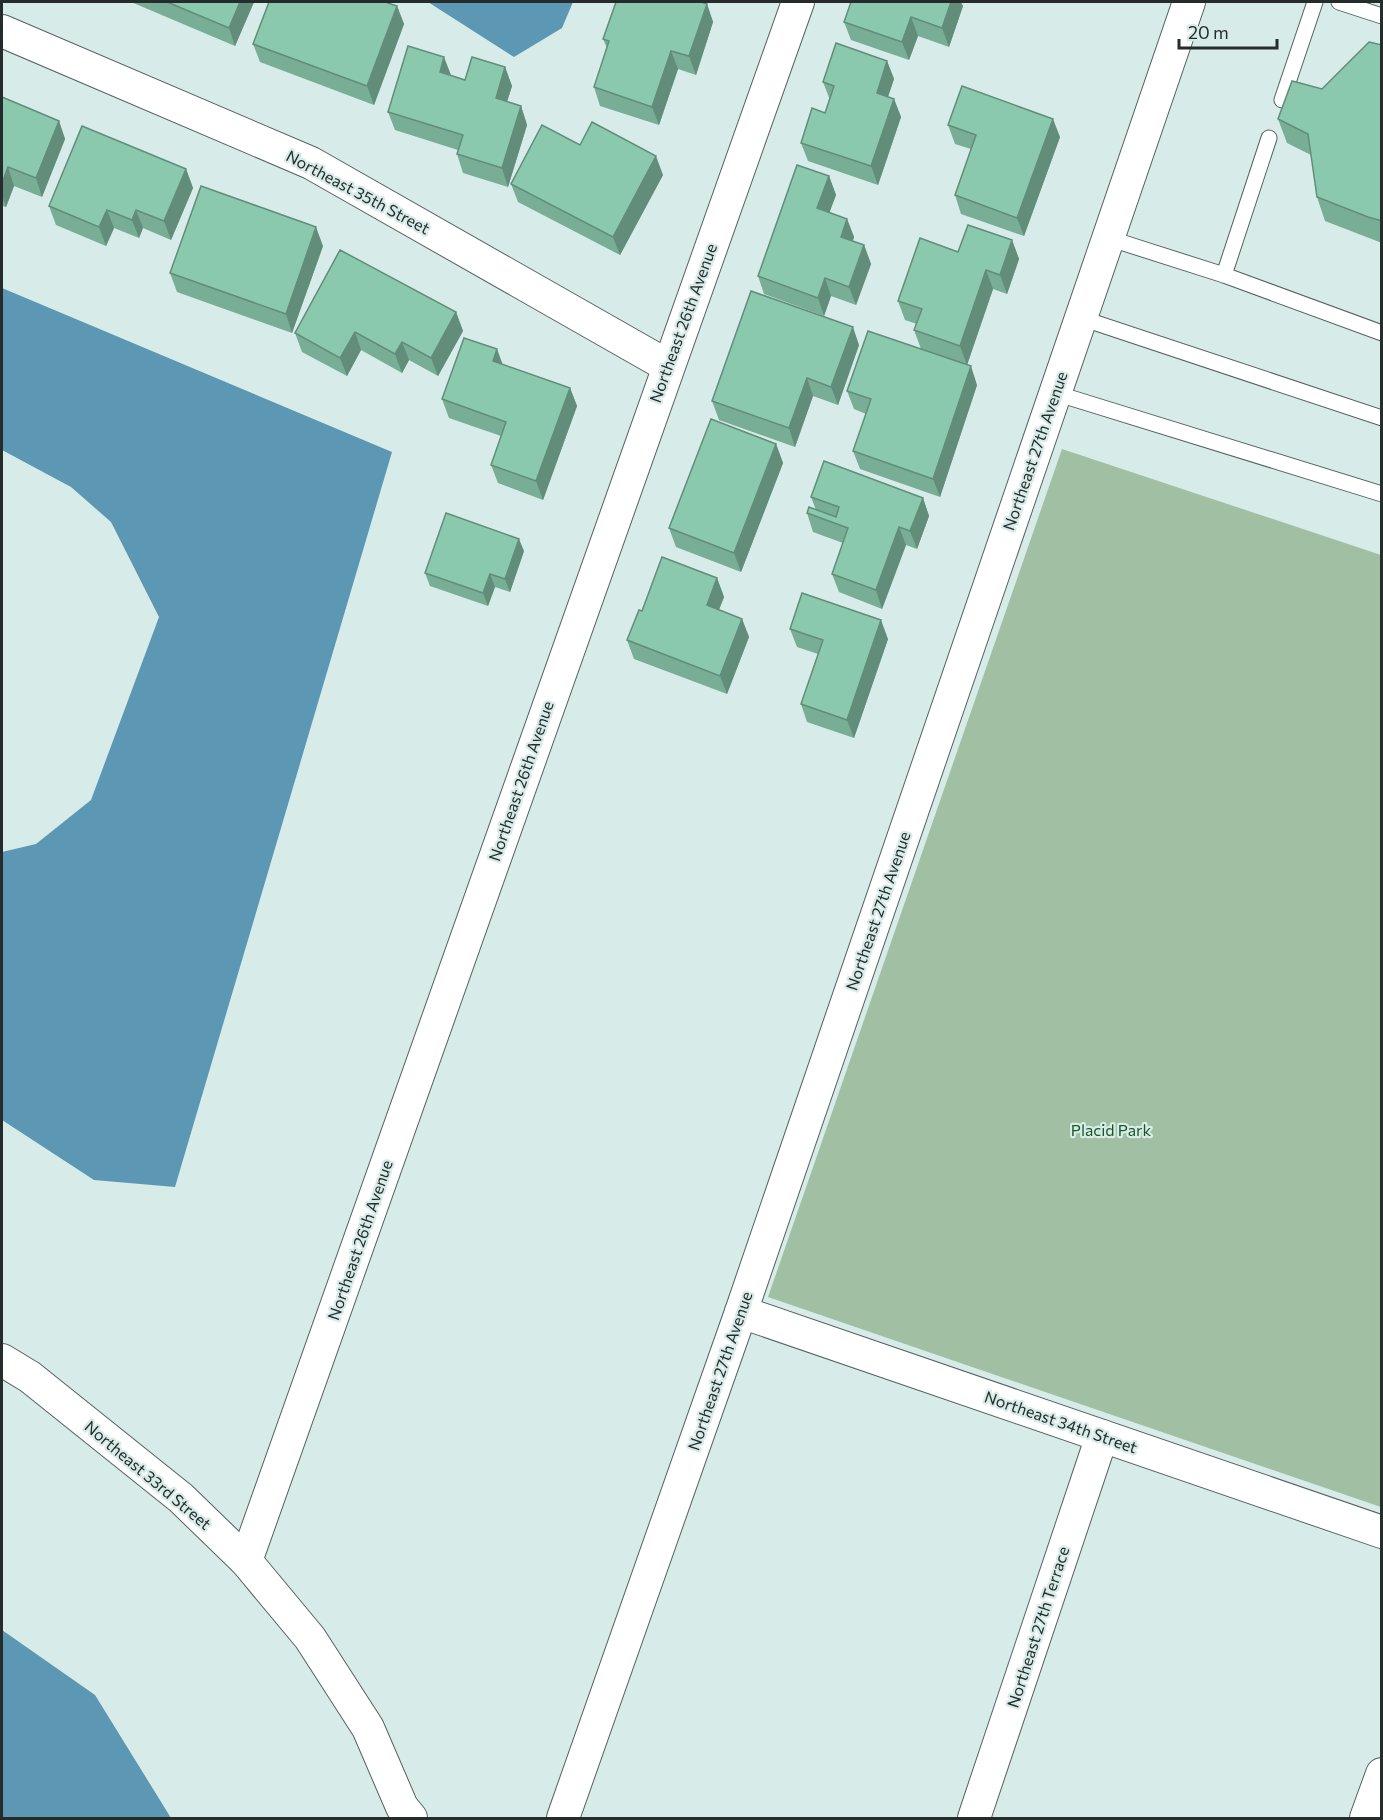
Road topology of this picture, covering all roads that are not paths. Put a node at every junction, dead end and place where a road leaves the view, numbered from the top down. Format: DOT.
graph roads {
  1 [pos="798,2"];
  2 [pos="1188,2"];
  3 [pos="1315,2"];
  4 [pos="1339,2"];
  5 [pos="1382,16"];
  6 [pos="2,31"];
  7 [pos="1282,100"];
  8 [pos="1269,138"];
  9 [pos="1108,238"];
  10 [pos="1224,274"];
  11 [pos="1081,318"];
  12 [pos="1382,333"];
  13 [pos="668,366"];
  14 [pos="1055,393"];
  15 [pos="1382,418"];
  16 [pos="1382,494"];
  17 [pos="741,1312"];
  18 [pos="2,1360"];
  19 [pos="1101,1436"];
  20 [pos="1382,1532"];
  21 [pos="246,1561"];
  22 [pos="1382,1774"];
  23 [pos="411,1818"];
  24 [pos="562,1818"];
  25 [pos="974,1818"];
  26 [pos="1366,1818"];
  1 -- 13 [label="street, Northeast 26th Avenue"];
  2 -- 9 [label="street, Northeast 27th Avenue"];
  3 -- 7 [label="lane"];
  4 -- 5 [label="lane"];
  6 -- 13 [label="street, Northeast 35th Street"];
  8 -- 10 [label="lane"];
  9 -- 10 [label="lane"];
  9 -- 11 [label="street, Northeast 27th Avenue"];
  10 -- 12 [label="lane"];
  11 -- 14 [label="street, Northeast 27th Avenue"];
  11 -- 15 [label="lane"];
  13 -- 21 [label="street, Northeast 26th Avenue"];
  14 -- 16 [label="lane"];
  14 -- 17 [label="street, Northeast 27th Avenue"];
  17 -- 19 [label="street, Northeast 34th Street"];
  17 -- 24 [label="street, Northeast 27th Avenue"];
  18 -- 21 [label="street, Northeast 33rd Street"];
  19 -- 20 [label="street, Northeast 34th Street"];
  19 -- 25 [label="street, Northeast 27th Terrace"];
  21 -- 23 [label="street, Northeast 33rd Street"];
  22 -- 26 [label="street"];
}
